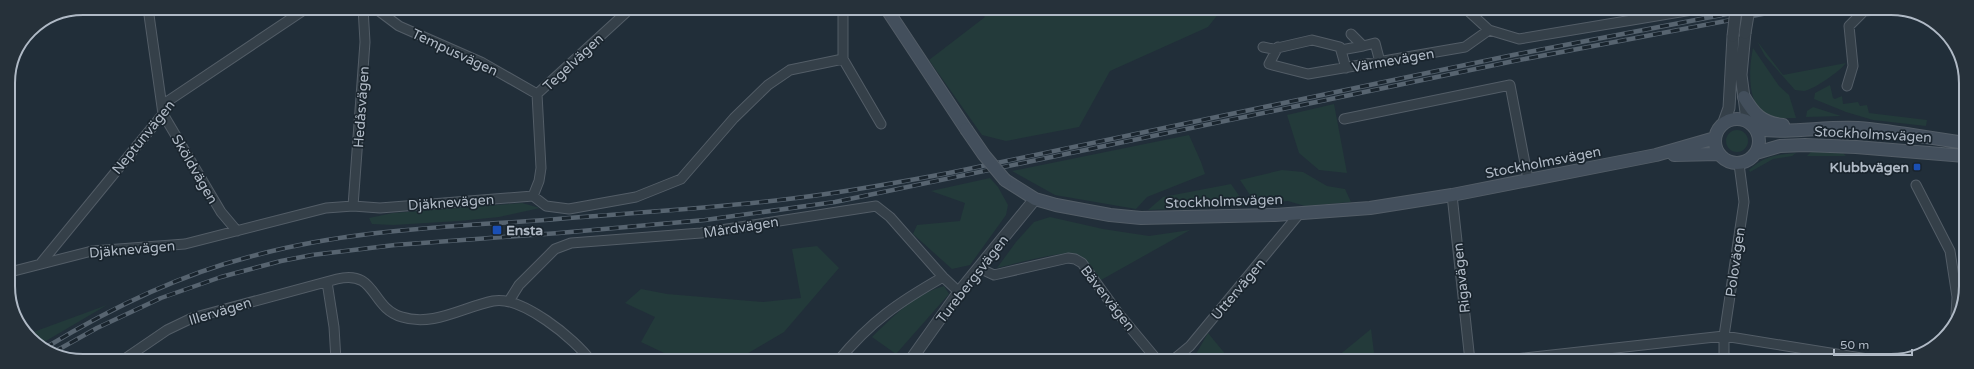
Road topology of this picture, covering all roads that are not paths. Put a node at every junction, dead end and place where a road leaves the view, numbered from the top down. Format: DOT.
graph roads {
  1 [pos="149,15"];
  2 [pos="297,15"];
  3 [pos="364,15"];
  4 [pos="384,15"];
  5 [pos="623,15"];
  6 [pos="843,15"];
  7 [pos="891,15"];
  8 [pos="1473,15"];
  9 [pos="1662,15"];
  10 [pos="1735,15"];
  11 [pos="1748,15"];
  12 [pos="1860,15"];
  13 [pos="1489,30"];
  14 [pos="1351,34"];
  15 [pos="1363,46"];
  16 [pos="1263,47"];
  17 [pos="1278,47"];
  18 [pos="1341,50"];
  19 [pos="843,59"];
  20 [pos="1380,62"];
  21 [pos="1346,68"];
  22 [pos="1847,86"];
  23 [pos="537,94"];
  24 [pos="1744,97"];
  25 [pos="163,114"];
  26 [pos="1344,119"];
  27 [pos="1746,120"];
  28 [pos="1724,122"];
  29 [pos="881,124"];
  30 [pos="1830,128"];
  31 [pos="1757,129"];
  32 [pos="1715,138"];
  33 [pos="1959,142"];
  34 [pos="1756,153"];
  35 [pos="1719,154"];
  36 [pos="1656,156"];
  37 [pos="1959,156"];
  38 [pos="1739,164"];
  39 [pos="1528,179"];
  40 [pos="1916,185"];
  41 [pos="1452,195"];
  42 [pos="533,196"];
  43 [pos="1035,199"];
  44 [pos="353,206"];
  45 [pos="1300,214"];
  46 [pos="237,231"];
  47 [pos="41,263"];
  48 [pos="979,268"];
  49 [pos="15,271"];
  50 [pos="943,277"];
  51 [pos="327,282"];
  52 [pos="959,292"];
  53 [pos="509,301"];
  54 [pos="1957,305"];
  55 [pos="1724,336"];
  56 [pos="132,354"];
  57 [pos="336,354"];
  58 [pos="585,354"];
  59 [pos="843,354"];
  60 [pos="915,354"];
  61 [pos="1152,354"];
  62 [pos="1180,354"];
  63 [pos="1469,354"];
  64 [pos="1561,354"];
  65 [pos="1724,354"];
  66 [pos="1836,354"];
  1 -- 25 [label="street, Sköldvägen"];
  2 -- 25 [label="street, Neptunvägen"];
  3 -- 44 [label="street, Hedåsvägen"];
  4 -- 23 [label="street, Tempusvägen"];
  5 -- 23 [label="street, Tegelvägen"];
  6 -- 19 [label="street"];
  7 -- 43 [label="main road, Stockholmsvägen, bridge"];
  8 -- 13 [label="street"];
  9 -- 13 [label="street"];
  10 -- 28 [label="street, bridge"];
  11 -- 24 [label="street, bridge"];
  12 -- 22 [label="street"];
  13 -- 20 [label="street, Värmevägen"];
  14 -- 15 [label="street"];
  15 -- 18 [label="street"];
  15 -- 20 [label="street"];
  16 -- 17 [label="street"];
  17 -- 18 [label="street"];
  17 -- 21 [label="street, Värmevägen"];
  18 -- 21 [label="street"];
  19 -- 29 [label="street"];
  19 -- 42 [label="street"];
  20 -- 21 [label="street, Värmevägen"];
  23 -- 42 [label="street, Tegelvägen"];
  24 -- 27 [label="street"];
  24 -- 30 [label="main road"];
  25 -- 46 [label="street, Sköldvägen"];
  25 -- 47 [label="street, Neptunvägen"];
  26 -- 39 [label="street"];
  27 -- 28 [label="main road"];
  27 -- 31 [label="main road"];
  28 -- 32 [label="main road"];
  30 -- 31 [label="main road, Stockholmsvägen"];
  30 -- 33 [label="main road, Stockholmsvägen"];
  31 -- 34 [label="main road"];
  32 -- 35 [label="main road"];
  32 -- 36 [label="main road, Stockholmsvägen"];
  34 -- 37 [label="main road, Stockholmsvägen"];
  34 -- 38 [label="main road"];
  35 -- 36 [label="main road, Stockholmsvägen"];
  35 -- 38 [label="main road"];
  36 -- 39 [label="main road, Stockholmsvägen"];
  38 -- 55 [label="street, Polovägen"];
  39 -- 41 [label="main road, Stockholmsvägen"];
  40 -- 54 [label="street"];
  41 -- 45 [label="main road, Stockholmsvägen"];
  41 -- 63 [label="street, Rigavägen"];
  42 -- 44 [label="street, Djäknevägen"];
  43 -- 45 [label="main road, Stockholmsvägen"];
  43 -- 48 [label="street, Turebergsvägen"];
  44 -- 46 [label="street, Djäknevägen"];
  45 -- 62 [label="street, Uttervägen"];
  46 -- 47 [label="street, Djäknevägen"];
  47 -- 49 [label="street, Djäknevägen"];
  48 -- 52 [label="street, Turebergsvägen"];
  48 -- 61 [label="street, Bävervägen"];
  50 -- 52 [label="street, Mårdvägen"];
  50 -- 53 [label="street, Mårdvägen"];
  50 -- 59 [label="street"];
  51 -- 53 [label="street, Illervägen"];
  51 -- 56 [label="street, Illervägen"];
  51 -- 57 [label="street"];
  52 -- 60 [label="street, Turebergsvägen"];
  53 -- 58 [label="street"];
  55 -- 64 [label="street"];
  55 -- 65 [label="street, Polovägen"];
  55 -- 66 [label="street"];
}
